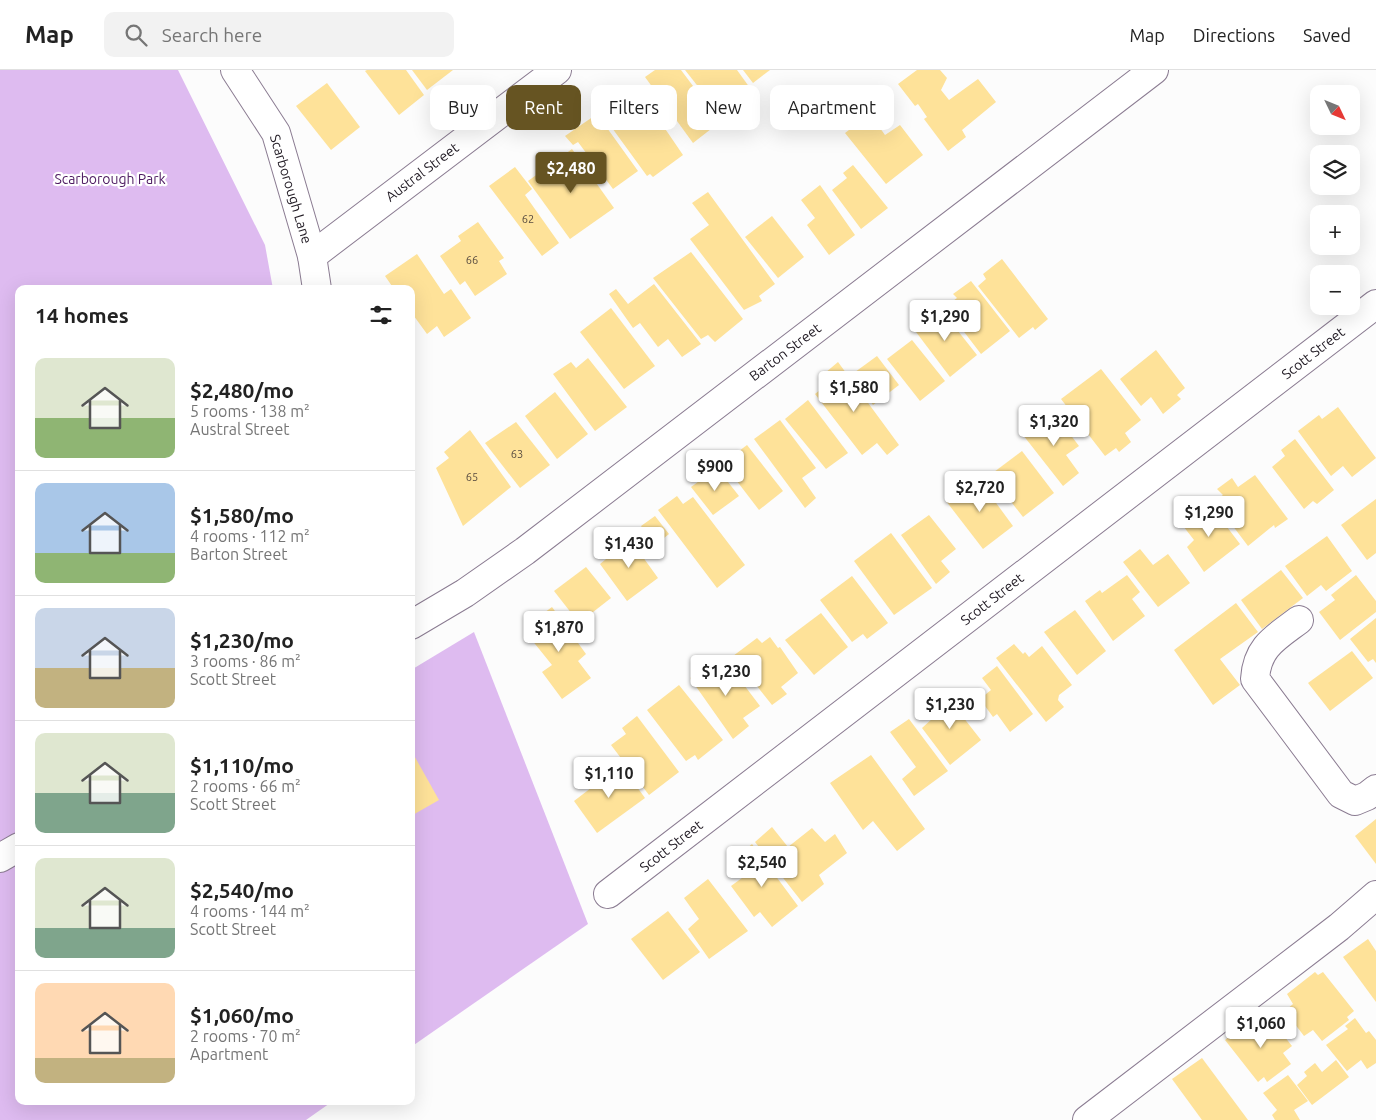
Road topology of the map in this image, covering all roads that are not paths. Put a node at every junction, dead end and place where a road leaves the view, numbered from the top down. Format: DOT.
graph roads {
  1 [pos="235,70"];
  2 [pos="557,70"];
  3 [pos="1154,70"];
  4 [pos="312,256"];
  5 [pos="316,285"];
  6 [pos="1376,304"];
  7 [pos="1299,620"];
  8 [pos="415,623"];
  9 [pos="1376,789"];
  10 [pos="15,849"];
  11 [pos="0,858"];
  12 [pos="608,894"];
  13 [pos="1376,896"];
  14 [pos="1087,1120"];
  1 -- 4 [label="street, Scarborough Lane"];
  2 -- 4 [label="street, Austral Street"];
  3 -- 8 [label="street, Barton Street"];
  4 -- 5 [label="street, Scarborough Lane"];
  6 -- 12 [label="street, Scott Street"];
  7 -- 9 [label="street"];
  10 -- 11 [label="street"];
  13 -- 14 [label="street"];
}
